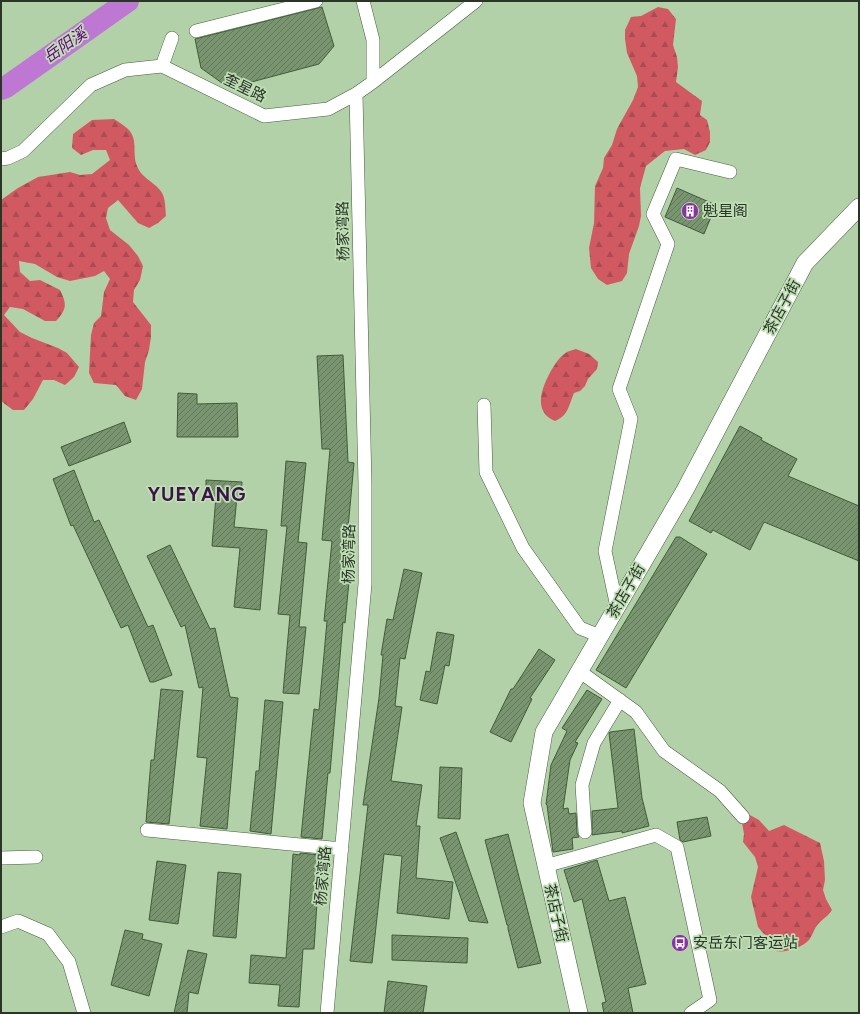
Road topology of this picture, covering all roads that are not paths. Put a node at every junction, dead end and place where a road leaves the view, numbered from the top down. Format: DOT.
graph roads {
  1 [pos="316,1"];
  2 [pos="363,1"];
  3 [pos="476,1"];
  4 [pos="196,31"];
  5 [pos="172,38"];
  6 [pos="162,66"];
  7 [pos="373,82"];
  8 [pos="356,94"];
  9 [pos="1,159"];
  10 [pos="730,172"];
  11 [pos="859,207"];
  12 [pos="484,405"];
  13 [pos="617,607"];
  14 [pos="600,636"];
  15 [pos="579,672"];
  16 [pos="620,700"];
  17 [pos="743,817"];
  18 [pos="147,830"];
  19 [pos="585,832"];
  20 [pos="342,849"];
  21 [pos="36,857"];
  22 [pos="1,858"];
  23 [pos="545,866"];
  24 [pos="1,927"];
  25 [pos="84,1013"];
  26 [pos="327,1013"];
  27 [pos="579,1013"];
  28 [pos="691,1013"];
  1 -- 4 [label="street"];
  2 -- 7 [label="street"];
  3 -- 7 [label="street, 奎星路"];
  5 -- 6 [label="street"];
  6 -- 8 [label="street, 奎星路"];
  6 -- 9 [label="street"];
  7 -- 8 [label="street, 奎星路"];
  8 -- 20 [label="street, 杨家湾路"];
  10 -- 13 [label="street"];
  11 -- 13 [label="main road, 茶店子街"];
  12 -- 14 [label="street"];
  13 -- 14 [label="main road, 茶店子街"];
  14 -- 15 [label="main road, 茶店子街"];
  15 -- 16 [label="street"];
  15 -- 23 [label="main road, 茶店子街"];
  16 -- 17 [label="street"];
  16 -- 19 [label="street"];
  18 -- 20 [label="street"];
  20 -- 26 [label="street, 杨家湾路"];
  21 -- 22 [label="street"];
  23 -- 27 [label="main road, 茶店子街"];
  23 -- 28 [label="street"];
  24 -- 25 [label="street"];
}
